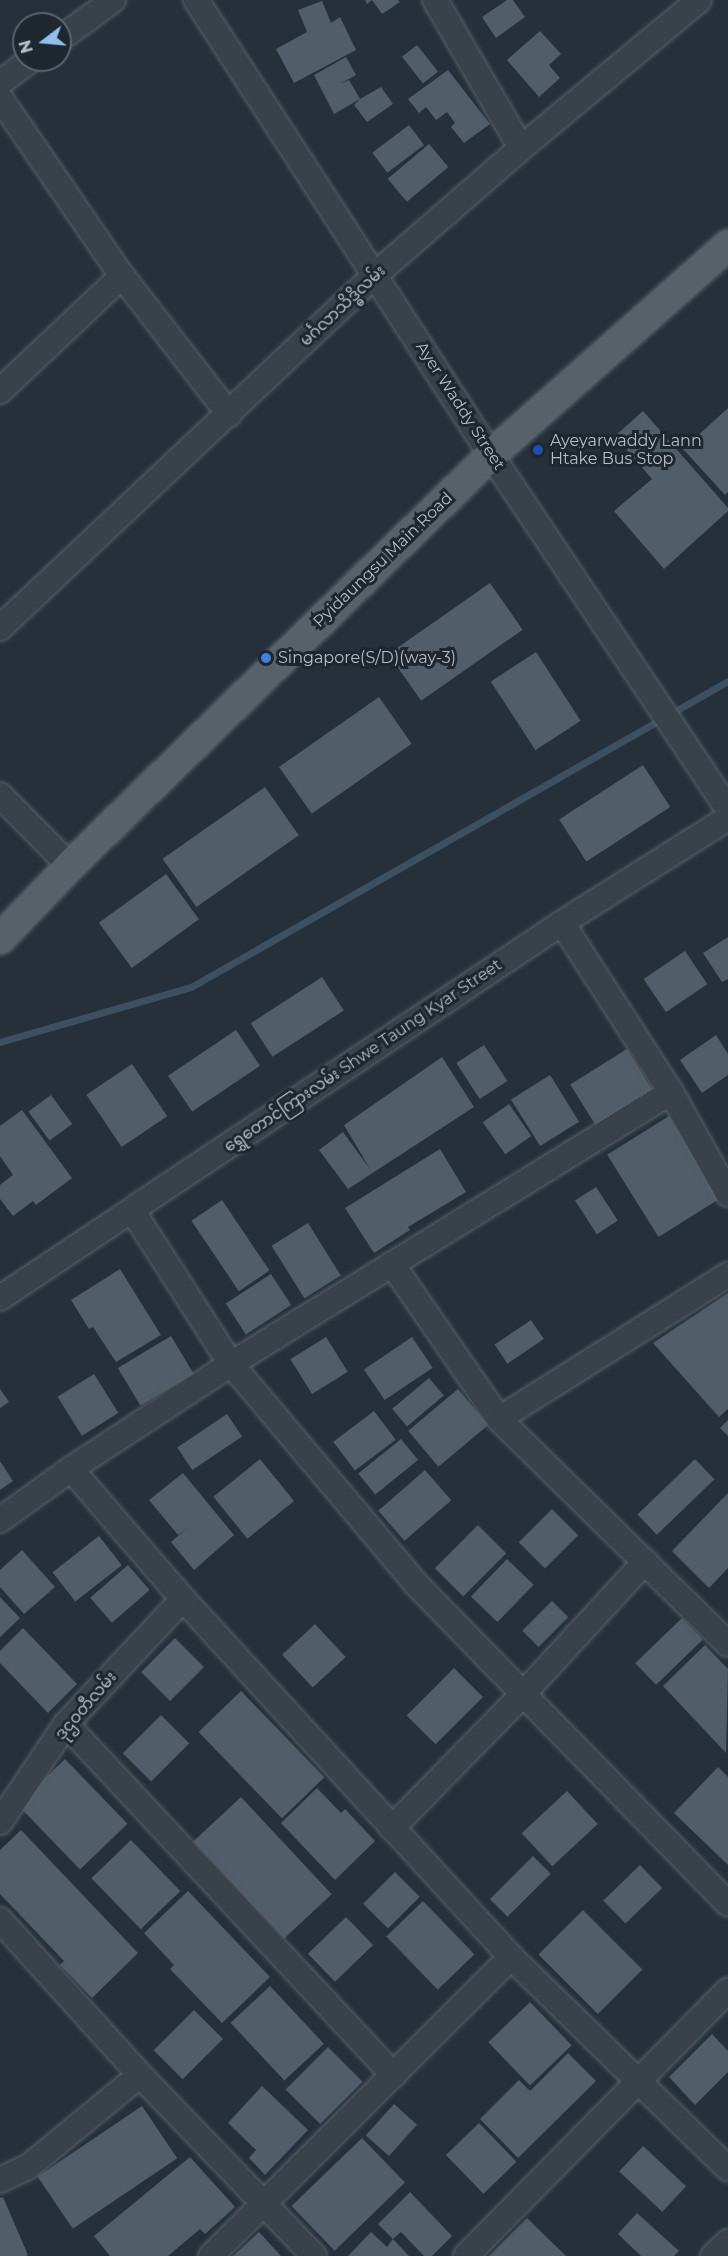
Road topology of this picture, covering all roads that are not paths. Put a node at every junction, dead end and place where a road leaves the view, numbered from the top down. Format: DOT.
graph roads {
  1 [pos="113,0"];
  2 [pos="196,0"];
  3 [pos="435,0"];
  4 [pos="699,0"];
  5 [pos="72,30"];
  6 [pos="15,72"];
  7 [pos="0,83"];
  8 [pos="0,98"];
  9 [pos="521,148"];
  10 [pos="728,245"];
  11 [pos="122,276"];
  12 [pos="375,276"];
  13 [pos="0,391"];
  14 [pos="229,414"];
  15 [pos="491,455"];
  16 [pos="0,628"];
  17 [pos="0,795"];
  18 [pos="728,809"];
  19 [pos="728,818"];
  20 [pos="70,866"];
  21 [pos="562,923"];
  22 [pos="0,939"];
  23 [pos="671,1092"];
  24 [pos="728,1194"];
  25 [pos="132,1210"];
  26 [pos="392,1264"];
  27 [pos="728,1275"];
  28 [pos="0,1298"];
  29 [pos="231,1364"];
  30 [pos="499,1419"];
  31 [pos="71,1469"];
  32 [pos="0,1520"];
  33 [pos="645,1562"];
  34 [pos="183,1599"];
  35 [pos="728,1644"];
  36 [pos="523,1694"];
  37 [pos="66,1724"];
  38 [pos="0,1822"];
  39 [pos="392,1828"];
  40 [pos="728,1904"];
  41 [pos="0,1920"];
  42 [pos="511,1957"];
  43 [pos="728,1990"];
  44 [pos="140,2075"];
  45 [pos="393,2076"];
  46 [pos="638,2081"];
  47 [pos="728,2169"];
  48 [pos="0,2180"];
  49 [pos="263,2206"];
  50 [pos="728,2242"];
  51 [pos="211,2256"];
  52 [pos="314,2256"];
  53 [pos="466,2256"];
  54 [pos="713,2256"];
  1 -- 5 [label="street"];
  2 -- 12 [label="street, Ayer Waddy Street"];
  3 -- 9 [label="street"];
  4 -- 9 [label="street, မင်္ဂလာသိဒ္ဓိလမ်း"];
  6 -- 7 [label="street"];
  8 -- 11 [label="street"];
  9 -- 12 [label="street, မင်္ဂလာသိဒ္ဓိလမ်း"];
  10 -- 15 [label="main road, Pyidaungsu Main Road"];
  11 -- 13 [label="street"];
  11 -- 14 [label="street"];
  12 -- 14 [label="street, မင်္ဂလာသိဒ္ဓိလမ်း"];
  12 -- 15 [label="street, Ayer Waddy Street"];
  14 -- 16 [label="street, မင်္ဂလာသိဒ္ဓိလမ်း"];
  15 -- 18 [label="street, Ayer Waddy Street"];
  15 -- 20 [label="main road, Pyidaungsu Main Road"];
  17 -- 20 [label="street"];
  19 -- 21 [label="street, ရွှေတောင်ကြားလမ်း Shwe Taung Kyar Street"];
  20 -- 22 [label="main road, Pyidaungsu Main Road"];
  21 -- 23 [label="street"];
  21 -- 25 [label="street, ရွှေတောင်ကြားလမ်း Shwe Taung Kyar Street"];
  23 -- 24 [label="street"];
  23 -- 26 [label="street"];
  25 -- 28 [label="street, ရွှေတောင်ကြားလမ်း Shwe Taung Kyar Street"];
  25 -- 29 [label="street"];
  26 -- 29 [label="street"];
  26 -- 30 [label="street"];
  27 -- 30 [label="street"];
  29 -- 31 [label="street"];
  29 -- 36 [label="street"];
  30 -- 33 [label="street"];
  31 -- 32 [label="street"];
  31 -- 34 [label="street"];
  33 -- 35 [label="street"];
  33 -- 36 [label="street"];
  34 -- 37 [label="street, ဒုဌဝတီလမ်း"];
  34 -- 39 [label="street"];
  36 -- 39 [label="street"];
  36 -- 40 [label="street"];
  37 -- 38 [label="street, ဒုဌဝတီလမ်း"];
  37 -- 45 [label="street"];
  39 -- 42 [label="street"];
  41 -- 44 [label="street"];
  42 -- 45 [label="street"];
  42 -- 46 [label="street"];
  43 -- 46 [label="street"];
  44 -- 48 [label="street"];
  44 -- 49 [label="street"];
  45 -- 49 [label="street"];
  46 -- 47 [label="street"];
  46 -- 53 [label="street"];
  49 -- 51 [label="street"];
  49 -- 52 [label="street"];
  50 -- 54 [label="street"];
}
